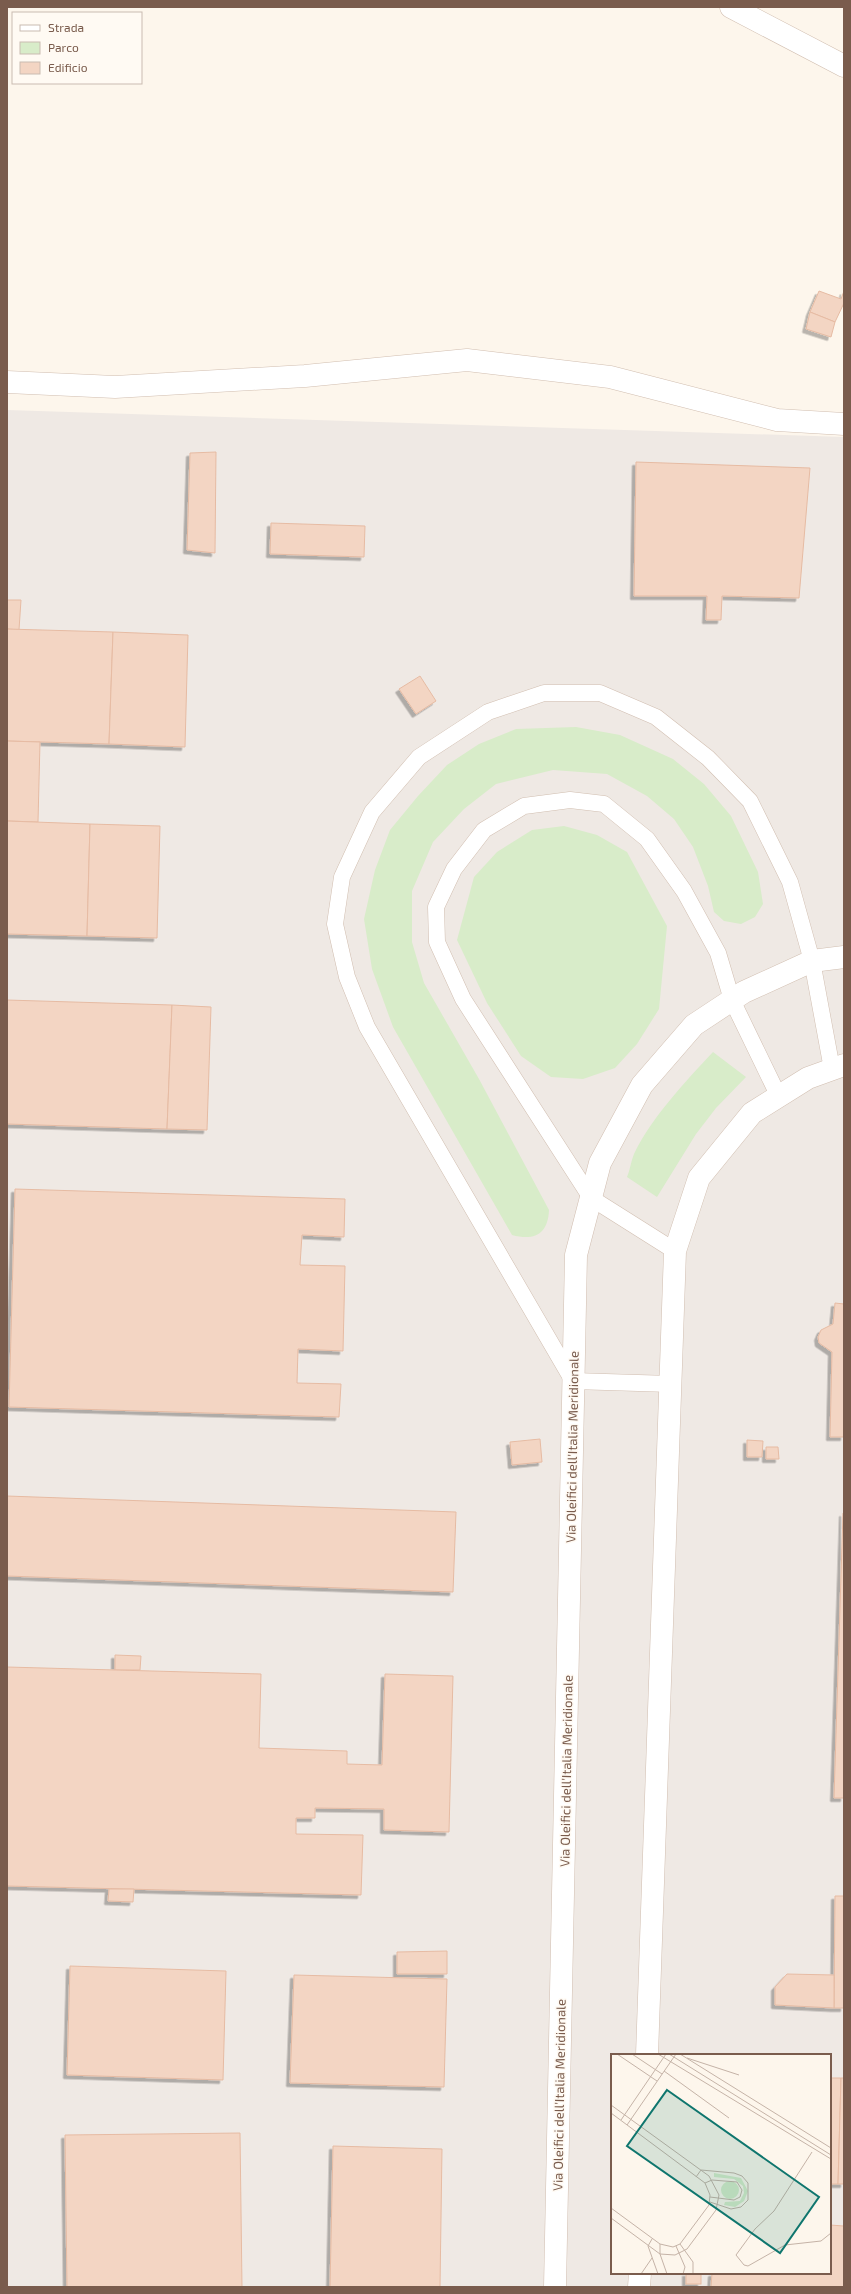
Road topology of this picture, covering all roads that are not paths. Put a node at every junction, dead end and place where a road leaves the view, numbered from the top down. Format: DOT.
graph roads {
  1 [pos="732,7"];
  2 [pos="844,66"];
  3 [pos="7,382"];
  4 [pos="844,424"];
  5 [pos="844,957"];
  6 [pos="812,961"];
  7 [pos="732,1000"];
  8 [pos="838,1067"];
  9 [pos="779,1097"];
  10 [pos="590,1198"];
  11 [pos="675,1252"];
  12 [pos="573,1381"];
  13 [pos="671,1384"];
  14 [pos="647,2054"];
  15 [pos="640,2274"];
  16 [pos="555,2287"];
  17 [pos="639,2287"];
  1 -- 2 [label="street"];
  3 -- 4 [label="street"];
  5 -- 6 [label="street, Via Oleifici dell'Italia Meridionale"];
  6 -- 7 [label="street, Via Oleifici dell'Italia Meridionale"];
  6 -- 8 [label="lane"];
  6 -- 12 [label="lane"];
  7 -- 9 [label="lane"];
  7 -- 10 [label="street, Via Oleifici dell'Italia Meridionale"];
  7 -- 10 [label="lane"];
  8 -- 9 [label="street"];
  9 -- 11 [label="street"];
  10 -- 11 [label="lane"];
  10 -- 12 [label="street, Via Oleifici dell'Italia Meridionale"];
  11 -- 13 [label="street"];
  12 -- 13 [label="lane"];
  12 -- 16 [label="street, Via Oleifici dell'Italia Meridionale"];
  13 -- 14 [label="street"];
  15 -- 17 [label="street"];
}
